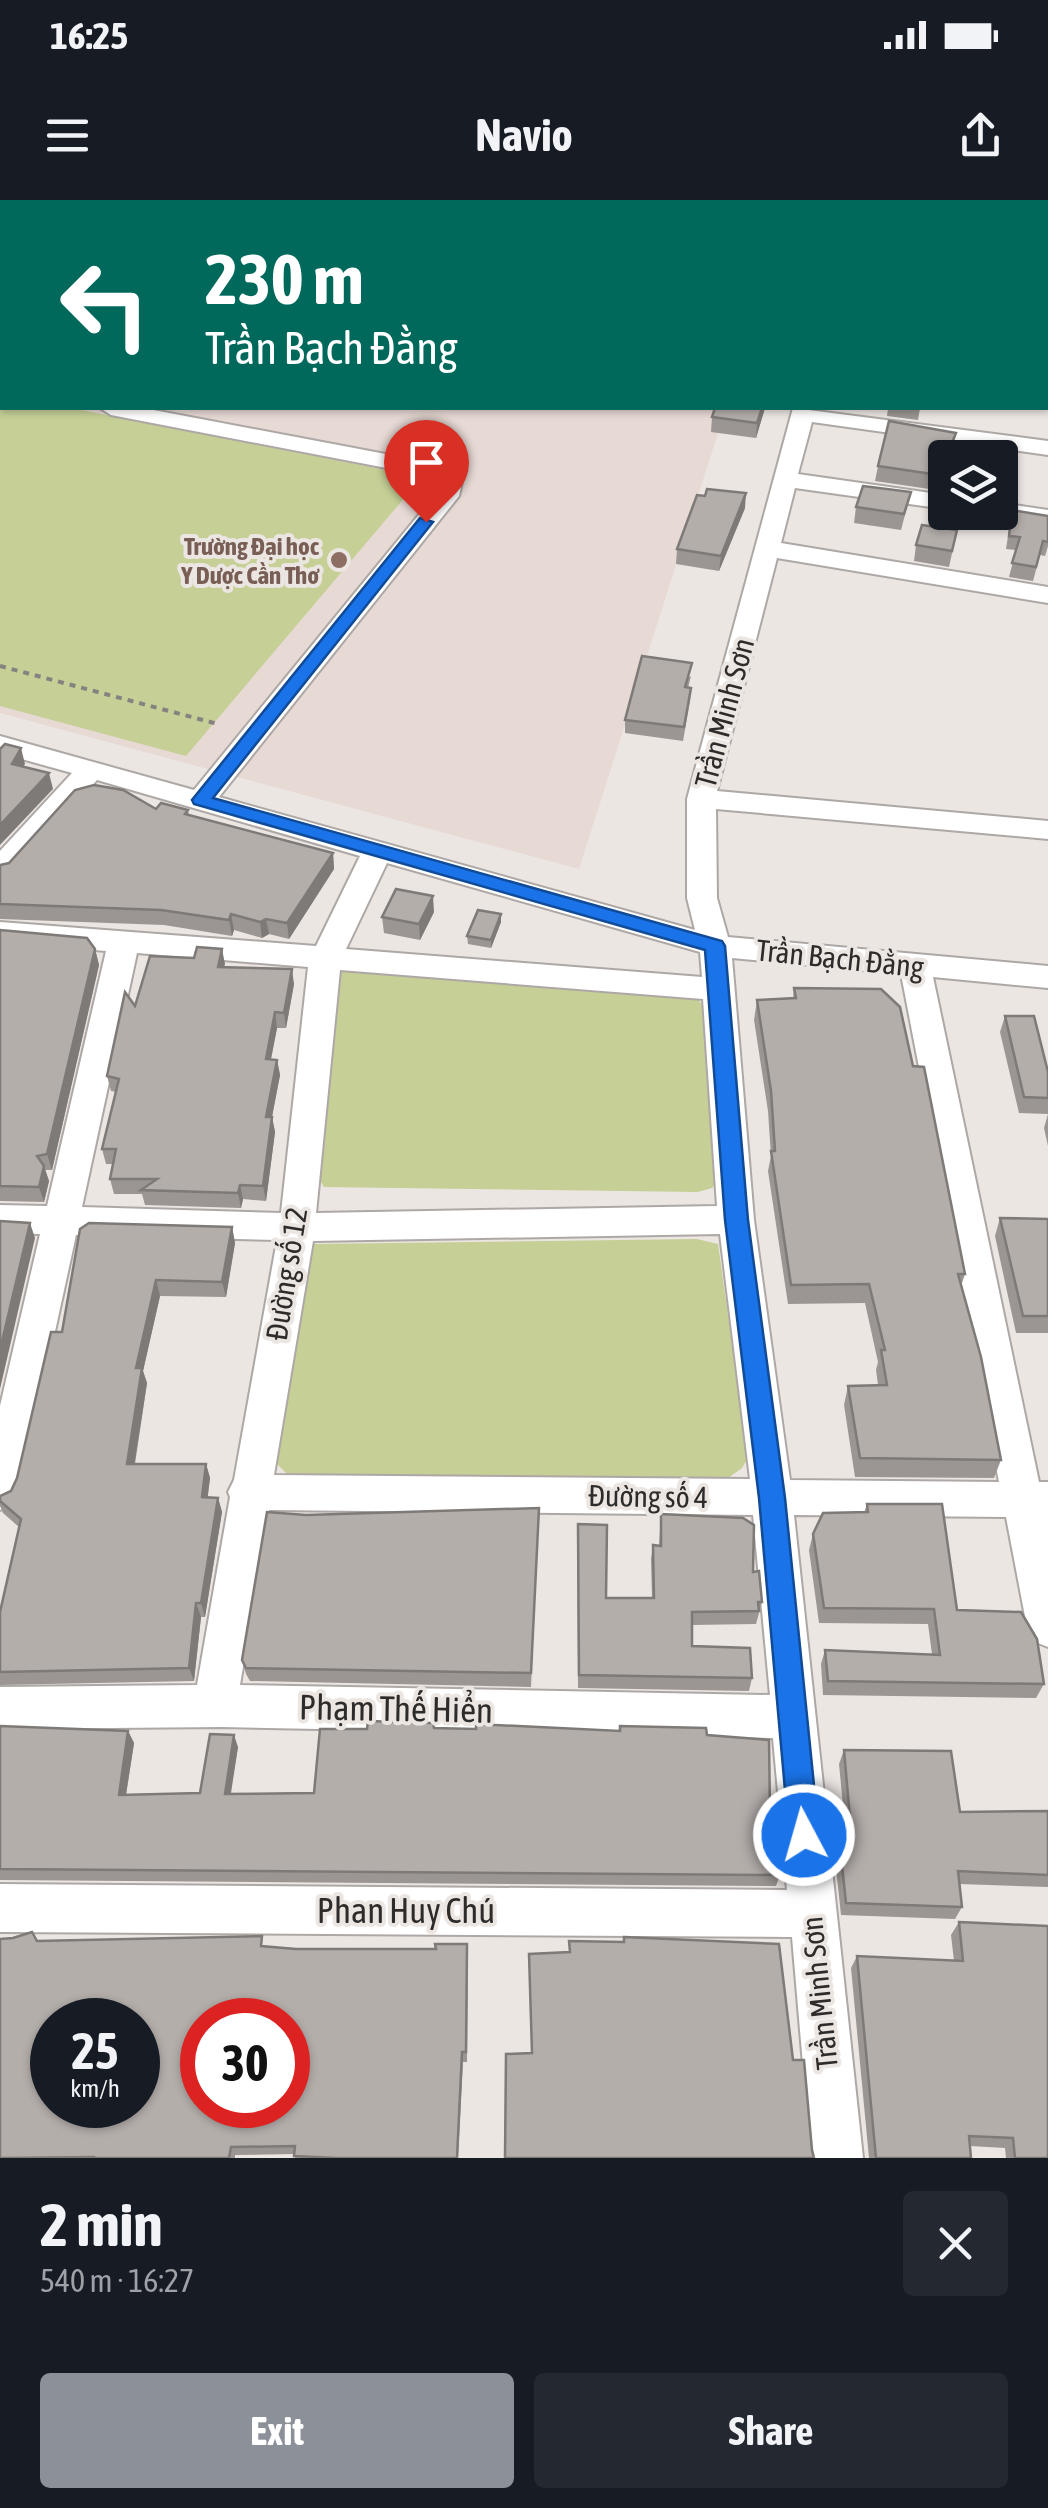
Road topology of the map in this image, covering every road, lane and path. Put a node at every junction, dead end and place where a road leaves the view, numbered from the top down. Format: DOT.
graph roads {
  1 [pos="136,410"];
  2 [pos="803,411"];
  3 [pos="199,415"];
  4 [pos="1048,448"];
  5 [pos="788,480"];
  6 [pos="928,500"];
  7 [pos="1018,513"];
  8 [pos="1048,517"];
  9 [pos="770,549"];
  10 [pos="1048,595"];
  11 [pos="0,666"];
  12 [pos="218,724"];
  13 [pos="0,744"];
  14 [pos="91,770"];
  15 [pos="701,798"];
  16 [pos="201,800"];
  17 [pos="1048,830"];
  18 [pos="378,850"];
  19 [pos="0,869"];
  20 [pos="0,932"];
  21 [pos="124,942"];
  22 [pos="714,946"];
  23 [pos="325,960"];
  24 [pos="914,966"];
  25 [pos="1048,978"];
  26 [pos="718,989"];
  27 [pos="0,1219"];
  28 [pos="736,1220"];
  29 [pos="63,1221"];
  30 [pos="297,1227"];
  31 [pos="0,1492"];
  32 [pos="248,1492"];
  33 [pos="772,1498"];
  34 [pos="1035,1499"];
  35 [pos="1048,1627"];
  36 [pos="222,1706"];
  37 [pos="0,1708"];
  38 [pos="792,1717"];
  39 [pos="0,1908"];
  40 [pos="812,1914"];
  41 [pos="837,2158"];
  1 -- 3 [label="street"];
  2 -- 4 [label="street"];
  2 -- 5 [label="street, Trần Minh Sơn"];
  3 -- 16 [label="street"];
  5 -- 6 [label="street"];
  5 -- 9 [label="street, Trần Minh Sơn"];
  7 -- 8 [label="street"];
  9 -- 10 [label="street"];
  9 -- 15 [label="street, Trần Minh Sơn"];
  11 -- 12 [label="path"];
  13 -- 14 [label="street, Trần Bạch Đằng"];
  14 -- 16 [label="street, Trần Bạch Đằng"];
  14 -- 19 [label="street"];
  15 -- 17 [label="street"];
  15 -- 22 [label="street, Trần Minh Sơn"];
  16 -- 18 [label="street, Trần Bạch Đằng"];
  18 -- 22 [label="street, Trần Bạch Đằng"];
  18 -- 23 [label="street, Đường số 12"];
  20 -- 21 [label="street"];
  21 -- 23 [label="street"];
  21 -- 29 [label="street"];
  22 -- 24 [label="street, Trần Bạch Đằng"];
  22 -- 26 [label="street, Trần Minh Sơn"];
  23 -- 26 [label="street"];
  23 -- 30 [label="street, Đường số 12"];
  24 -- 25 [label="street, Trần Bạch Đằng"];
  24 -- 34 [label="street"];
  26 -- 28 [label="street, Trần Minh Sơn"];
  27 -- 29 [label="street"];
  28 -- 30 [label="street"];
  28 -- 33 [label="street, Trần Minh Sơn"];
  29 -- 30 [label="street"];
  29 -- 31 [label="street"];
  30 -- 32 [label="street, Đường số 12"];
  32 -- 33 [label="street, Đường số 4"];
  32 -- 36 [label="street, Đường số 12"];
  33 -- 34 [label="street, Đường số 4"];
  33 -- 38 [label="street, Trần Minh Sơn"];
  34 -- 35 [label="street"];
  36 -- 37 [label="street, Phạm Thế Hiển"];
  36 -- 38 [label="street, Phạm Thế Hiển"];
  38 -- 40 [label="street, Trần Minh Sơn"];
  39 -- 40 [label="street, Phan Huy Chú"];
  40 -- 41 [label="street, Trần Minh Sơn"];
}
